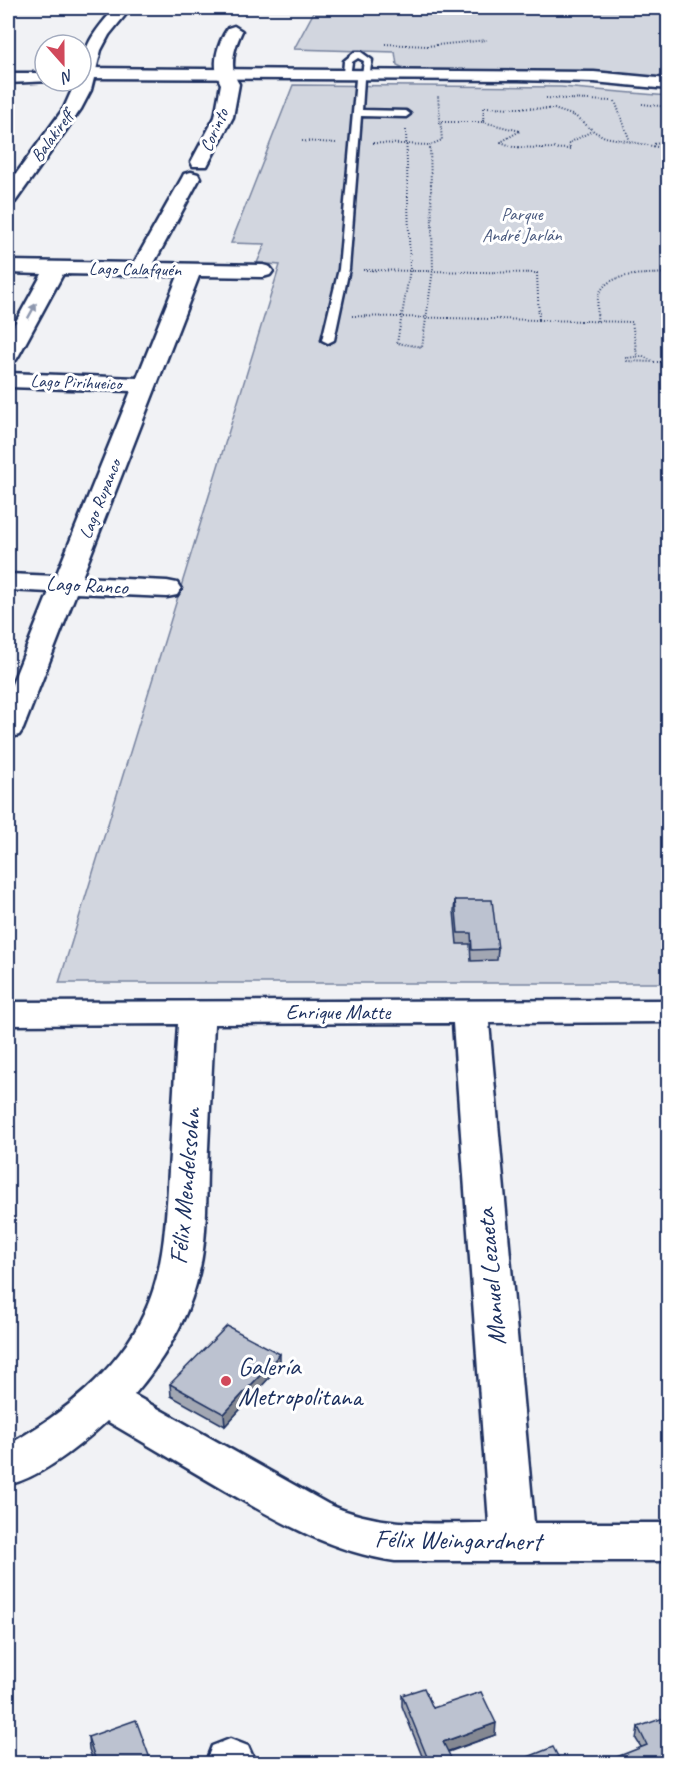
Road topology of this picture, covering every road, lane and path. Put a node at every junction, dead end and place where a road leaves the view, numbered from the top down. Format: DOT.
graph roads {
  1 [pos="123,8"];
  2 [pos="234,31"];
  3 [pos="487,40"];
  4 [pos="385,44"];
  5 [pos="93,50"];
  6 [pos="8,73"];
  7 [pos="33,73"];
  8 [pos="93,76"];
  9 [pos="226,76"];
  10 [pos="358,76"];
  11 [pos="8,78"];
  12 [pos="33,78"];
  13 [pos="669,84"];
  14 [pos="669,89"];
  15 [pos="80,93"];
  16 [pos="448,96"];
  17 [pos="540,98"];
  18 [pos="615,101"];
  19 [pos="624,102"];
  20 [pos="634,103"];
  21 [pos="669,107"];
  22 [pos="358,113"];
  23 [pos="406,114"];
  24 [pos="439,122"];
  25 [pos="483,122"];
  26 [pos="592,131"];
  27 [pos="630,141"];
  28 [pos="669,142"];
  29 [pos="652,144"];
  30 [pos="669,149"];
  31 [pos="8,198"];
  32 [pos="8,267"];
  33 [pos="56,268"];
  34 [pos="141,269"];
  35 [pos="344,269"];
  36 [pos="191,270"];
  37 [pos="410,270"];
  38 [pos="433,270"];
  39 [pos="263,271"];
  40 [pos="669,273"];
  41 [pos="333,315"];
  42 [pos="402,317"];
  43 [pos="426,318"];
  44 [pos="539,321"];
  45 [pos="597,321"];
  46 [pos="328,340"];
  47 [pos="8,355"];
  48 [pos="637,355"];
  49 [pos="655,362"];
  50 [pos="669,362"];
  51 [pos="8,380"];
  52 [pos="145,385"];
  53 [pos="8,582"];
  54 [pos="66,584"];
  55 [pos="167,589"];
  56 [pos="15,690"];
  57 [pos="8,729"];
  58 [pos="470,1011"];
  59 [pos="669,1011"];
  60 [pos="197,1012"];
  61 [pos="8,1013"];
  62 [pos="103,1398"];
  63 [pos="8,1467"];
  64 [pos="513,1542"];
  65 [pos="669,1542"];
  1 -- 5 [label="street, Balakireff"];
  2 -- 9 [label="street, Corinto"];
  3 -- 4 [label="path"];
  6 -- 7 [label="street"];
  8 -- 9 [label="street"];
  9 -- 10 [label="street"];
  9 -- 34 [label="street, Corinto"];
  10 -- 13 [label="street"];
  10 -- 14 [label="street"];
  10 -- 22 [label="lane"];
  11 -- 12 [label="street"];
  15 -- 31 [label="street, Balakireff"];
  16 -- 24 [label="path"];
  17 -- 18 [label="path"];
  18 -- 19 [label="path"];
  18 -- 27 [label="path"];
  20 -- 21 [label="path"];
  22 -- 23 [label="lane"];
  22 -- 35 [label="lane"];
  23 -- 37 [label="path"];
  24 -- 25 [label="path"];
  24 -- 38 [label="path"];
  25 -- 26 [label="path"];
  25 -- 26 [label="path"];
  26 -- 27 [label="path"];
  27 -- 29 [label="path"];
  28 -- 29 [label="path"];
  29 -- 30 [label="path"];
  32 -- 33 [label="street, Lago Calafquén"];
  33 -- 34 [label="street, Lago Calafquén"];
  47 -- 33 [label="street, one-way"];
  34 -- 36 [label="street, Lago Calafquén"];
  35 -- 37 [label="path"];
  35 -- 41 [label="lane"];
  36 -- 39 [label="street, Lago Calafquén"];
  36 -- 52 [label="street, Lago Rupanco"];
  37 -- 38 [label="path"];
  37 -- 42 [label="path"];
  38 -- 43 [label="path"];
  38 -- 44 [label="path"];
  40 -- 45 [label="path"];
  41 -- 42 [label="path"];
  41 -- 46 [label="lane"];
  42 -- 43 [label="path"];
  42 -- 43 [label="path"];
  43 -- 44 [label="path"];
  44 -- 45 [label="path"];
  45 -- 48 [label="path"];
  48 -- 49 [label="path"];
  48 -- 49 [label="path"];
  49 -- 50 [label="path"];
  51 -- 52 [label="street, Lago Pirihueico"];
  52 -- 54 [label="street, Lago Rupanco"];
  53 -- 54 [label="street, Lago Ranco"];
  54 -- 55 [label="street, Lago Ranco"];
  54 -- 56 [label="street, Lago Rupanco"];
  56 -- 57 [label="street, Lago Rupanco"];
  58 -- 59 [label="street, Enrique Matte"];
  58 -- 60 [label="street, Enrique Matte"];
  58 -- 64 [label="street, Manuel Lezaeta"];
  60 -- 61 [label="street, Enrique Matte"];
  60 -- 62 [label="street, Félix Mendelssohn"];
  62 -- 63 [label="street, Félix Mendelssohn"];
  62 -- 64 [label="street, Félix Weingardnert"];
  64 -- 65 [label="street, Félix Weingardnert"];
}
